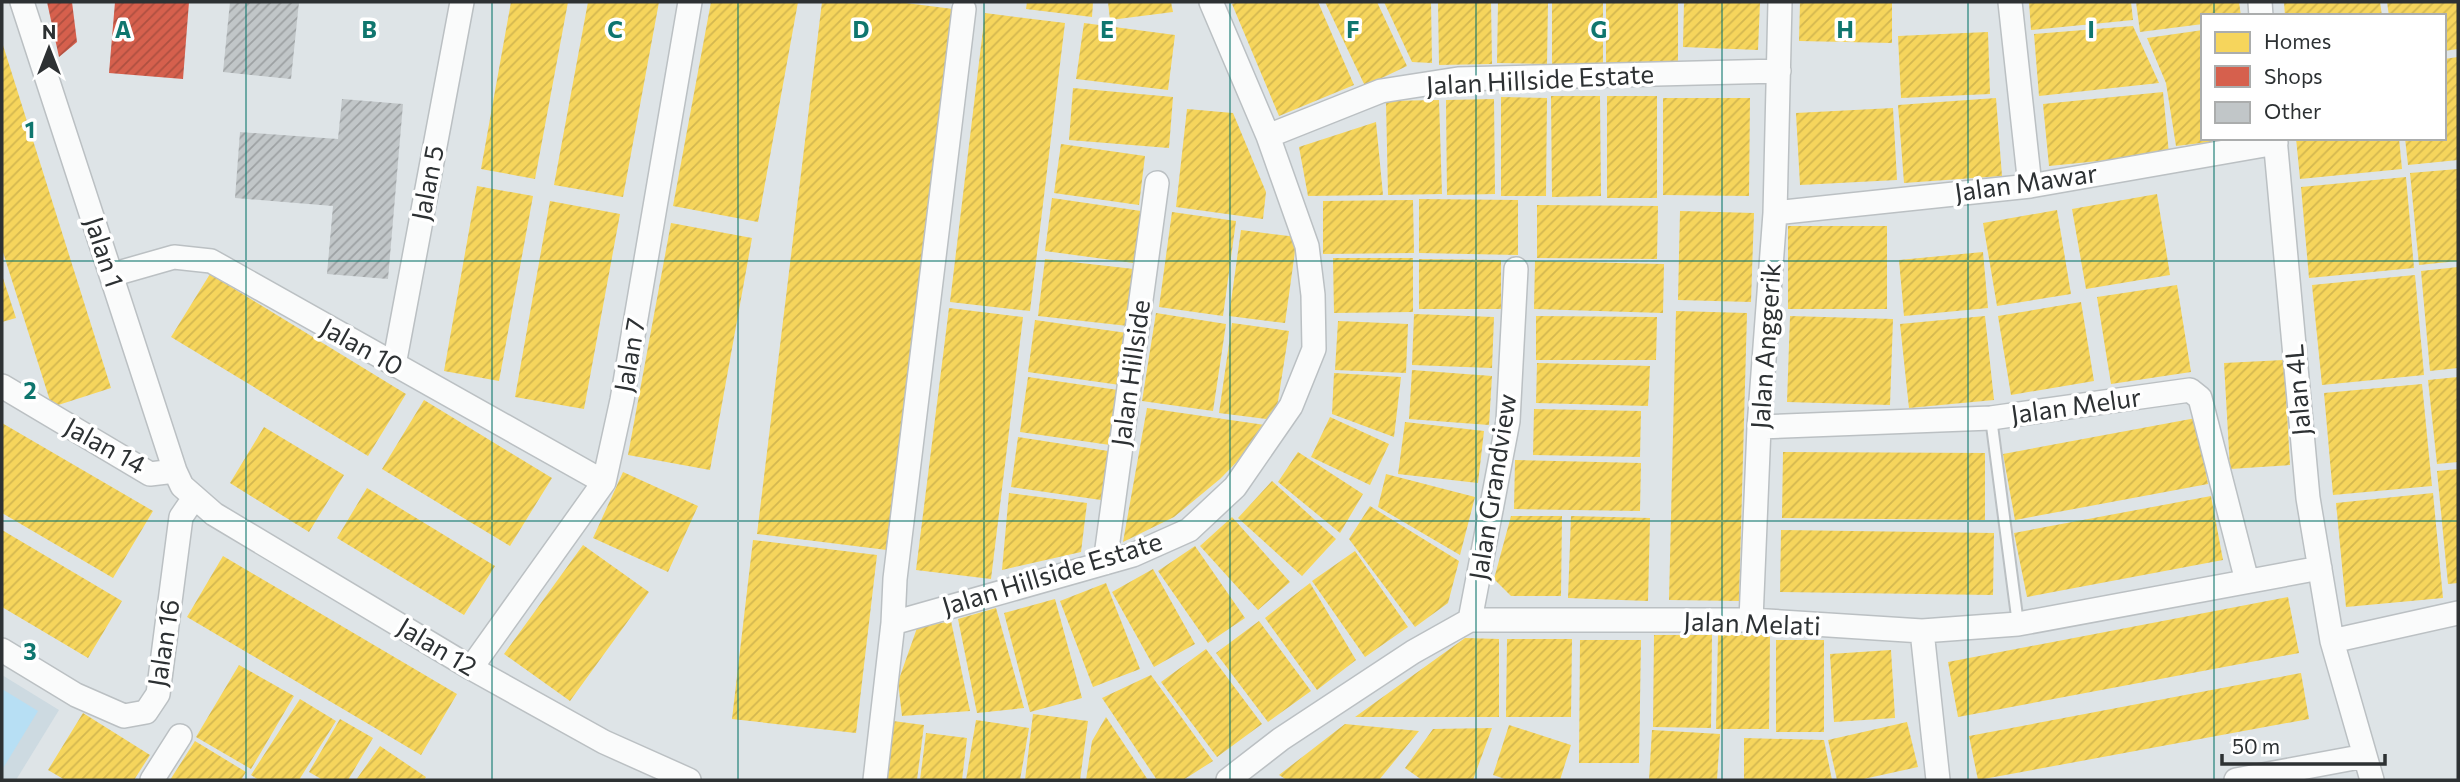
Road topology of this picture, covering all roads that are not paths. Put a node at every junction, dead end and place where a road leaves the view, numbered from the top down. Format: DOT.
graph roads {
  1 [pos="22,2"];
  2 [pos="462,2"];
  3 [pos="690,2"];
  4 [pos="1211,2"];
  5 [pos="1780,2"];
  6 [pos="2010,2"];
  7 [pos="964,9"];
  8 [pos="1779,71"];
  9 [pos="1268,136"];
  10 [pos="2276,141"];
  11 [pos="1157,183"];
  12 [pos="2030,186"];
  13 [pos="1775,213"];
  14 [pos="1516,269"];
  15 [pos="111,275"];
  16 [pos="394,365"];
  17 [pos="2,386"];
  18 [pos="1991,418"];
  19 [pos="1759,427"];
  20 [pos="175,471"];
  21 [pos="604,482"];
  22 [pos="194,498"];
  23 [pos="1105,563"];
  24 [pos="2320,568"];
  25 [pos="2246,581"];
  26 [pos="2458,613"];
  27 [pos="1470,621"];
  28 [pos="1751,621"];
  29 [pos="893,623"];
  30 [pos="2018,624"];
  31 [pos="1922,631"];
  32 [pos="2332,641"];
  33 [pos="2,650"];
  34 [pos="471,667"];
  35 [pos="180,736"];
  36 [pos="2365,757"];
  37 [pos="152,780"];
  38 [pos="689,780"];
  39 [pos="874,780"];
  40 [pos="1228,780"];
  41 [pos="1938,780"];
  42 [pos="2236,780"];
  43 [pos="2372,780"];
  1 -- 15 [label="street, Jalan 1"];
  2 -- 16 [label="street, Jalan 5"];
  3 -- 21 [label="street, Jalan 7"];
  4 -- 9 [label="street, Jalan Hillside Estate"];
  5 -- 8 [label="street, Jalan Anggerik"];
  6 -- 12 [label="street"];
  7 -- 29 [label="street"];
  8 -- 9 [label="street, Jalan Hillside Estate"];
  8 -- 13 [label="street, Jalan Anggerik"];
  9 -- 23 [label="street, Jalan Hillside Estate"];
  10 -- 12 [label="street, Jalan Mawar"];
  10 -- 24 [label="street, Jalan 4L"];
  11 -- 23 [label="street, Jalan Hillside"];
  12 -- 13 [label="street, Jalan Mawar"];
  13 -- 19 [label="street, Jalan Anggerik"];
  14 -- 27 [label="street, Jalan Grandview"];
  15 -- 16 [label="street, Jalan 10"];
  15 -- 20 [label="street, Jalan 1"];
  16 -- 21 [label="street, Jalan 10"];
  17 -- 20 [label="street, Jalan 14"];
  18 -- 19 [label="street, Jalan Melur"];
  18 -- 25 [label="street, Jalan Melur"];
  18 -- 30 [label="lane"];
  19 -- 28 [label="street, Jalan Anggerik"];
  20 -- 22 [label="street, Jalan 1"];
  21 -- 34 [label="street, Jalan 7"];
  22 -- 33 [label="street, Jalan 16"];
  22 -- 34 [label="street, Jalan 12"];
  23 -- 29 [label="street, Jalan Hillside Estate"];
  24 -- 25 [label="street, Jalan Melati"];
  24 -- 32 [label="street, Jalan 4L"];
  25 -- 30 [label="street, Jalan Melati"];
  26 -- 32 [label="street"];
  27 -- 28 [label="street, Jalan Melati"];
  27 -- 40 [label="street, Jalan Melati"];
  28 -- 31 [label="street, Jalan Melati"];
  29 -- 39 [label="street"];
  30 -- 31 [label="street, Jalan Melati"];
  31 -- 41 [label="street"];
  32 -- 36 [label="street, Jalan 4L"];
  34 -- 38 [label="street, Jalan 12"];
  35 -- 37 [label="street"];
  36 -- 42 [label="street"];
  36 -- 43 [label="street, Jalan 4L"];
}
